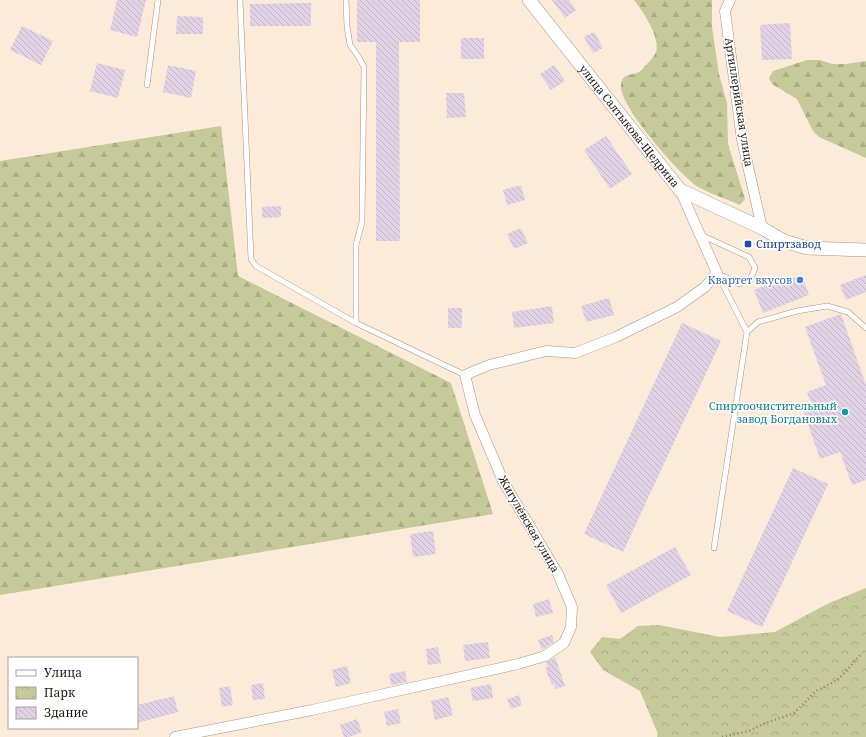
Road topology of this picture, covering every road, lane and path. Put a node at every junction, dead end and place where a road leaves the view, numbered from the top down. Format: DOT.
graph roads {
  1 [pos="158,0"];
  2 [pos="240,0"];
  3 [pos="346,0"];
  4 [pos="529,0"];
  5 [pos="730,0"];
  6 [pos="147,85"];
  7 [pos="680,190"];
  8 [pos="762,228"];
  9 [pos="700,234"];
  10 [pos="866,250"];
  11 [pos="716,273"];
  12 [pos="356,323"];
  13 [pos="866,328"];
  14 [pos="746,332"];
  15 [pos="465,375"];
  16 [pos="714,548"];
  17 [pos="862,653"];
  18 [pos="175,737"];
  19 [pos="722,737"];
  1 -- 6 [label="lane"];
  2 -- 12 [label="lane"];
  3 -- 12 [label="lane"];
  4 -- 7 [label="street, улица Салтыкова-Щедрина"];
  5 -- 8 [label="street, Артиллерийская улица"];
  7 -- 8 [label="street, улица Салтыкова-Щедрина"];
  7 -- 9 [label="street"];
  8 -- 10 [label="street, улица Салтыкова-Щедрина"];
  9 -- 11 [label="street"];
  9 -- 11 [label="lane"];
  11 -- 14 [label="lane"];
  11 -- 15 [label="street"];
  12 -- 15 [label="lane"];
  13 -- 14 [label="lane"];
  14 -- 16 [label="lane"];
  15 -- 18 [label="street, Жигулёвская улица"];
  17 -- 19 [label="path"];
}
